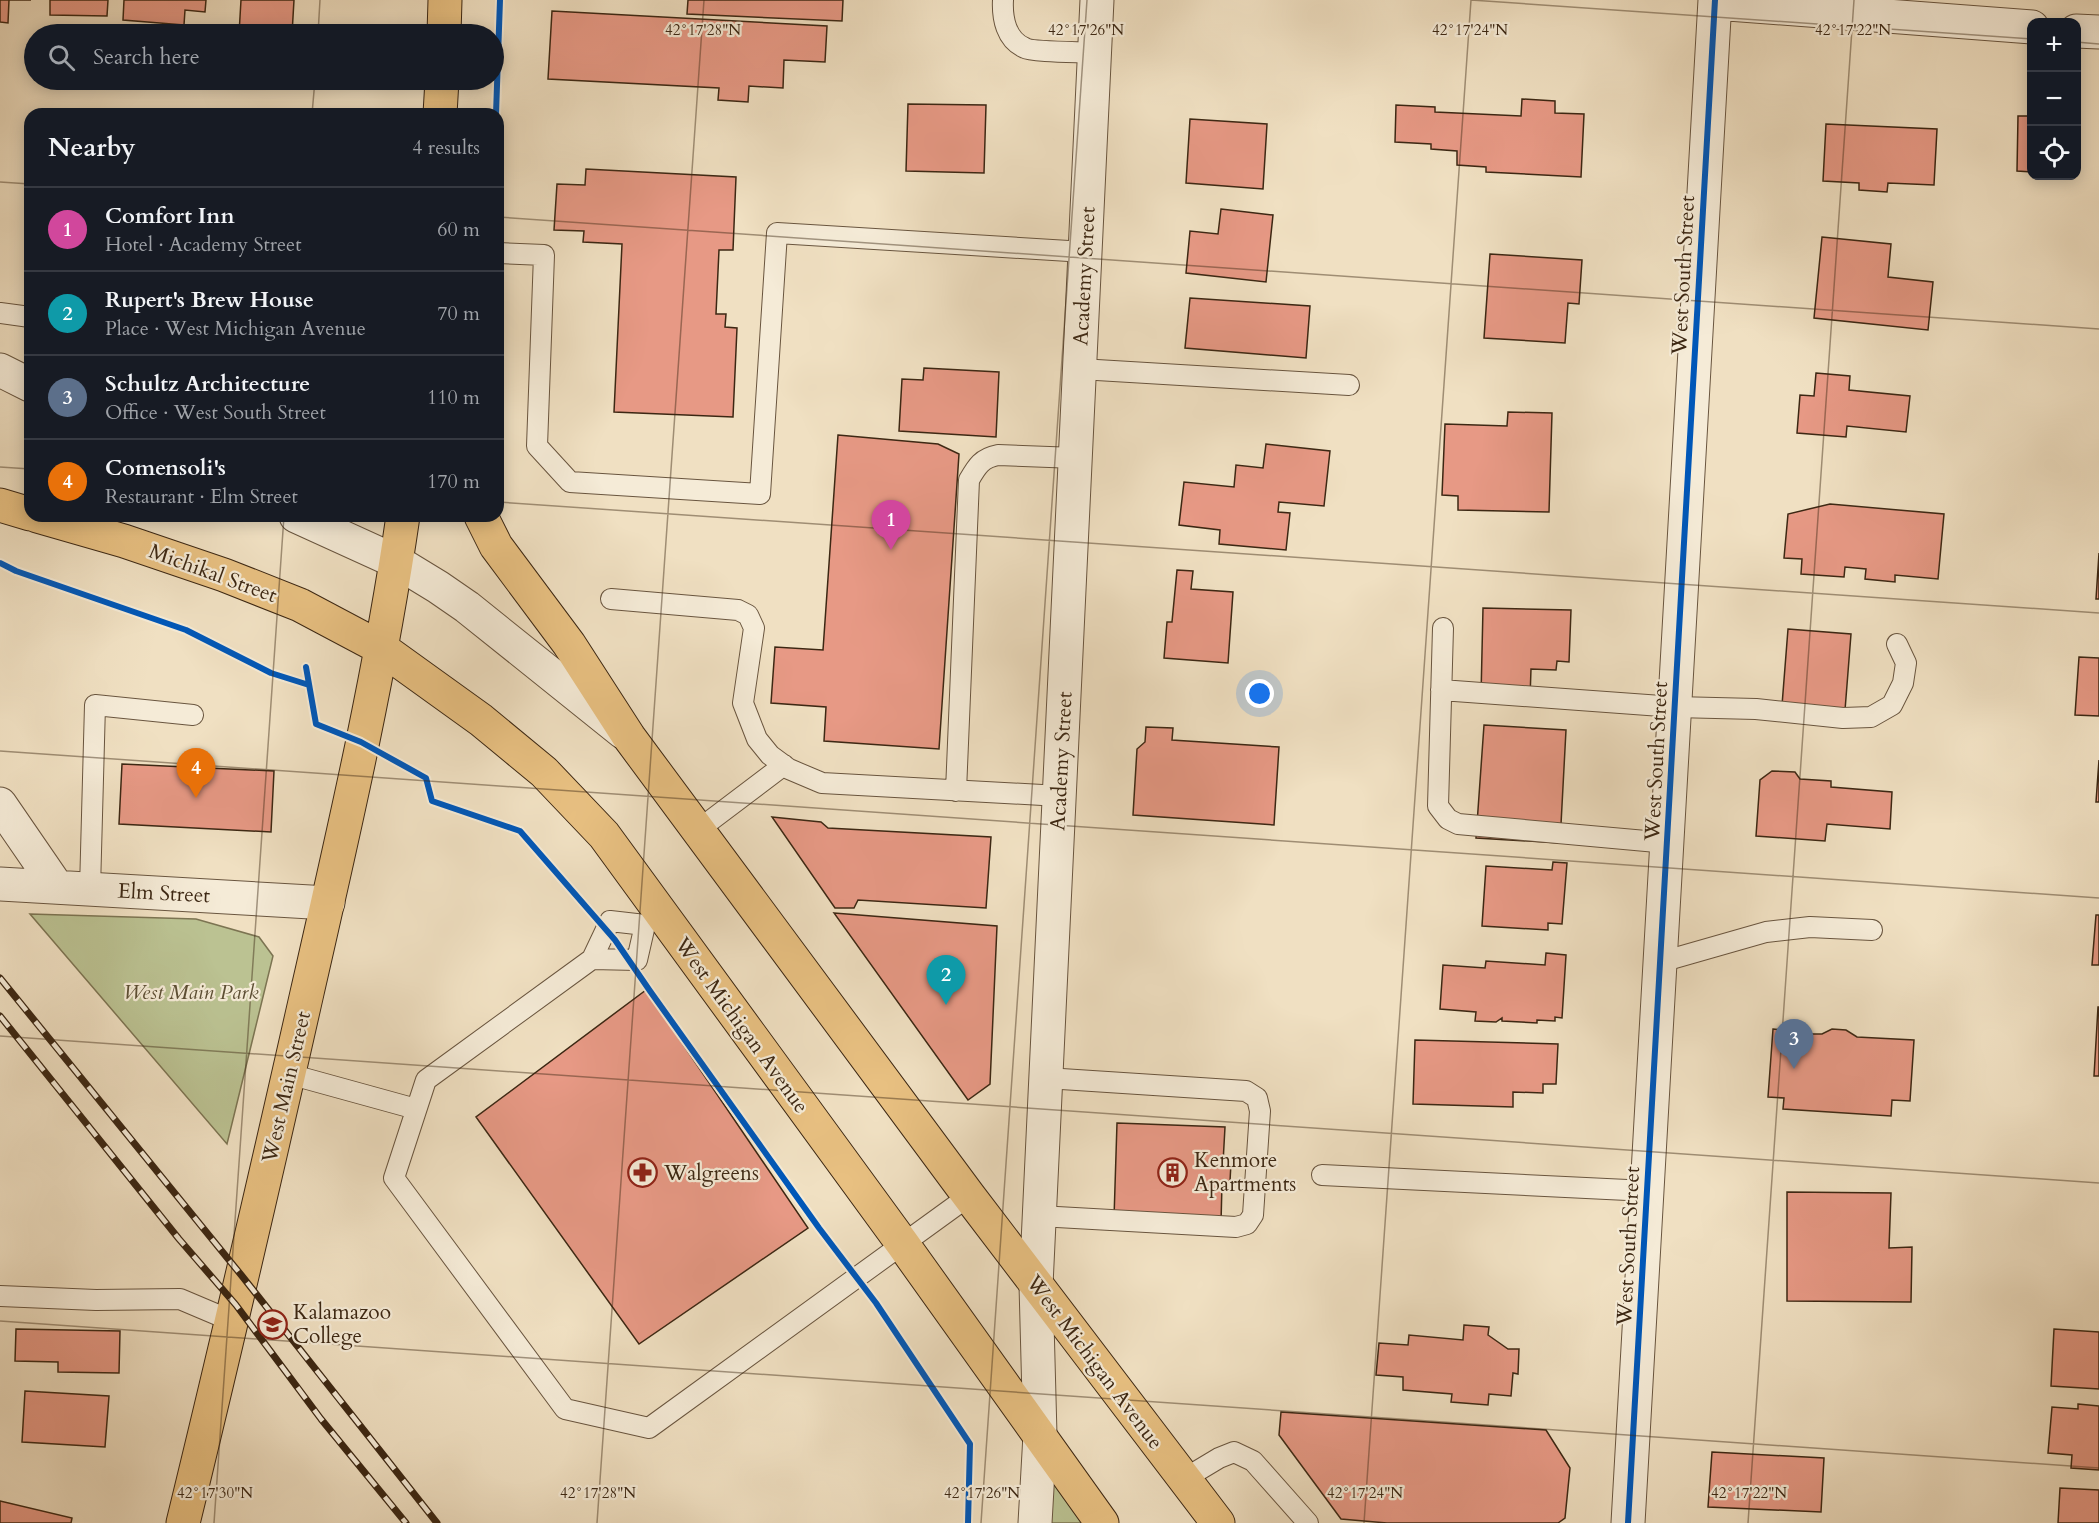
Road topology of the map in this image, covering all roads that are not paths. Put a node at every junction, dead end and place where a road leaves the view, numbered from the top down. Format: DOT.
graph roads {
  1 [pos="445,0"];
  2 [pos="1003,0"];
  3 [pos="1097,0"];
  4 [pos="1715,1"];
  5 [pos="444,24"];
  6 [pos="2027,27"];
  7 [pos="2081,31"];
  8 [pos="2099,32"];
  9 [pos="1095,52"];
  10 [pos="441,90"];
  11 [pos="440,108"];
  12 [pos="1085,252"];
  13 [pos="504,253"];
  14 [pos="0,313"];
  15 [pos="24,316"];
  16 [pos="1080,369"];
  17 [pos="0,370"];
  18 [pos="24,382"];
  19 [pos="1349,385"];
  20 [pos="1076,458"];
  21 [pos="0,505"];
  22 [pos="24,512"];
  23 [pos="58,522"];
  24 [pos="309,522"];
  25 [pos="403,522"];
  26 [pos="484,522"];
  27 [pos="397,562"];
  28 [pos="611,599"];
  29 [pos="1443,628"];
  30 [pos="1897,644"];
  31 [pos="381,648"];
  32 [pos="1441,690"];
  33 [pos="1675,707"];
  34 [pos="193,715"];
  35 [pos="629,737"];
  36 [pos="784,765"];
  37 [pos="956,791"];
  38 [pos="1060,796"];
  39 [pos="0,804"];
  40 [pos="698,830"];
  41 [pos="1668,843"];
  42 [pos="0,884"];
  43 [pos="57,887"];
  44 [pos="90,888"];
  45 [pos="328,903"];
  46 [pos="653,920"];
  47 [pos="1872,930"];
  48 [pos="592,959"];
  49 [pos="1661,963"];
  50 [pos="289,1074"];
  51 [pos="1046,1078"];
  52 [pos="418,1102"];
  53 [pos="1322,1174"];
  54 [pos="1648,1191"];
  55 [pos="969,1196"];
  56 [pos="1039,1216"];
  57 [pos="902,1243"];
  58 [pos="1036,1285"];
  59 [pos="0,1296"];
  60 [pos="232,1321"];
  61 [pos="1040,1435"];
  62 [pos="1184,1479"];
  63 [pos="183,1523"];
  64 [pos="1035,1523"];
  65 [pos="1102,1523"];
  66 [pos="1218,1523"];
  67 [pos="1308,1523"];
  68 [pos="1629,1523"];
  1 -- 5 [label="main road"];
  2 -- 9 [label="lane"];
  3 -- 9 [label="street, Academy Street"];
  4 -- 6 [label="street"];
  4 -- 33 [label="street, West South Street"];
  7 -- 8 [label="street"];
  9 -- 12 [label="street, Academy Street"];
  10 -- 11 [label="main road"];
  12 -- 13 [label="lane"];
  12 -- 16 [label="street, Academy Street"];
  14 -- 15 [label="lane"];
  16 -- 19 [label="lane"];
  16 -- 20 [label="street, Academy Street"];
  17 -- 18 [label="street"];
  20 -- 37 [label="lane"];
  20 -- 38 [label="street, Academy Street"];
  21 -- 22 [label="main road"];
  23 -- 31 [label="main road, Michikal Street"];
  24 -- 27 [label="street, West Michigan Avenue"];
  25 -- 27 [label="main road"];
  26 -- 35 [label="main road, West Michigan Avenue"];
  27 -- 31 [label="main road"];
  27 -- 35 [label="street, West Michigan Avenue"];
  28 -- 36 [label="lane"];
  29 -- 32 [label="lane"];
  30 -- 33 [label="lane"];
  31 -- 45 [label="main road, West Main Street"];
  31 -- 46 [label="main road, West Michigan Avenue"];
  32 -- 33 [label="lane"];
  32 -- 41 [label="lane"];
  33 -- 41 [label="street, West South Street"];
  34 -- 44 [label="lane"];
  35 -- 40 [label="main road, West Michigan Avenue"];
  36 -- 37 [label="lane"];
  36 -- 40 [label="lane"];
  37 -- 38 [label="lane"];
  38 -- 51 [label="street, Academy Street"];
  39 -- 43 [label="street"];
  40 -- 55 [label="main road, West Michigan Avenue"];
  41 -- 49 [label="street, West South Street"];
  42 -- 43 [label="street, Elm Street"];
  43 -- 44 [label="street, Elm Street"];
  44 -- 45 [label="street, Elm Street"];
  45 -- 50 [label="main road, West Main Street"];
  46 -- 48 [label="lane"];
  46 -- 48 [label="lane"];
  46 -- 57 [label="main road, West Michigan Avenue"];
  47 -- 49 [label="lane"];
  48 -- 52 [label="lane"];
  49 -- 54 [label="street, West South Street"];
  50 -- 52 [label="lane"];
  50 -- 60 [label="main road, West Main Street"];
  51 -- 56 [label="street, Academy Street"];
  51 -- 56 [label="lane"];
  52 -- 57 [label="lane"];
  53 -- 54 [label="lane"];
  54 -- 68 [label="street, West South Street"];
  55 -- 57 [label="lane"];
  55 -- 58 [label="main road, West Michigan Avenue"];
  56 -- 58 [label="street, Academy Street"];
  57 -- 61 [label="main road, West Michigan Avenue"];
  58 -- 61 [label="street, Academy Street"];
  58 -- 62 [label="main road, West Michigan Avenue"];
  59 -- 60 [label="lane"];
  60 -- 63 [label="main road, West Main Street"];
  61 -- 64 [label="street, Academy Street"];
  61 -- 65 [label="main road, West Michigan Avenue"];
  62 -- 66 [label="main road, West Michigan Avenue"];
  62 -- 67 [label="lane"];
}
